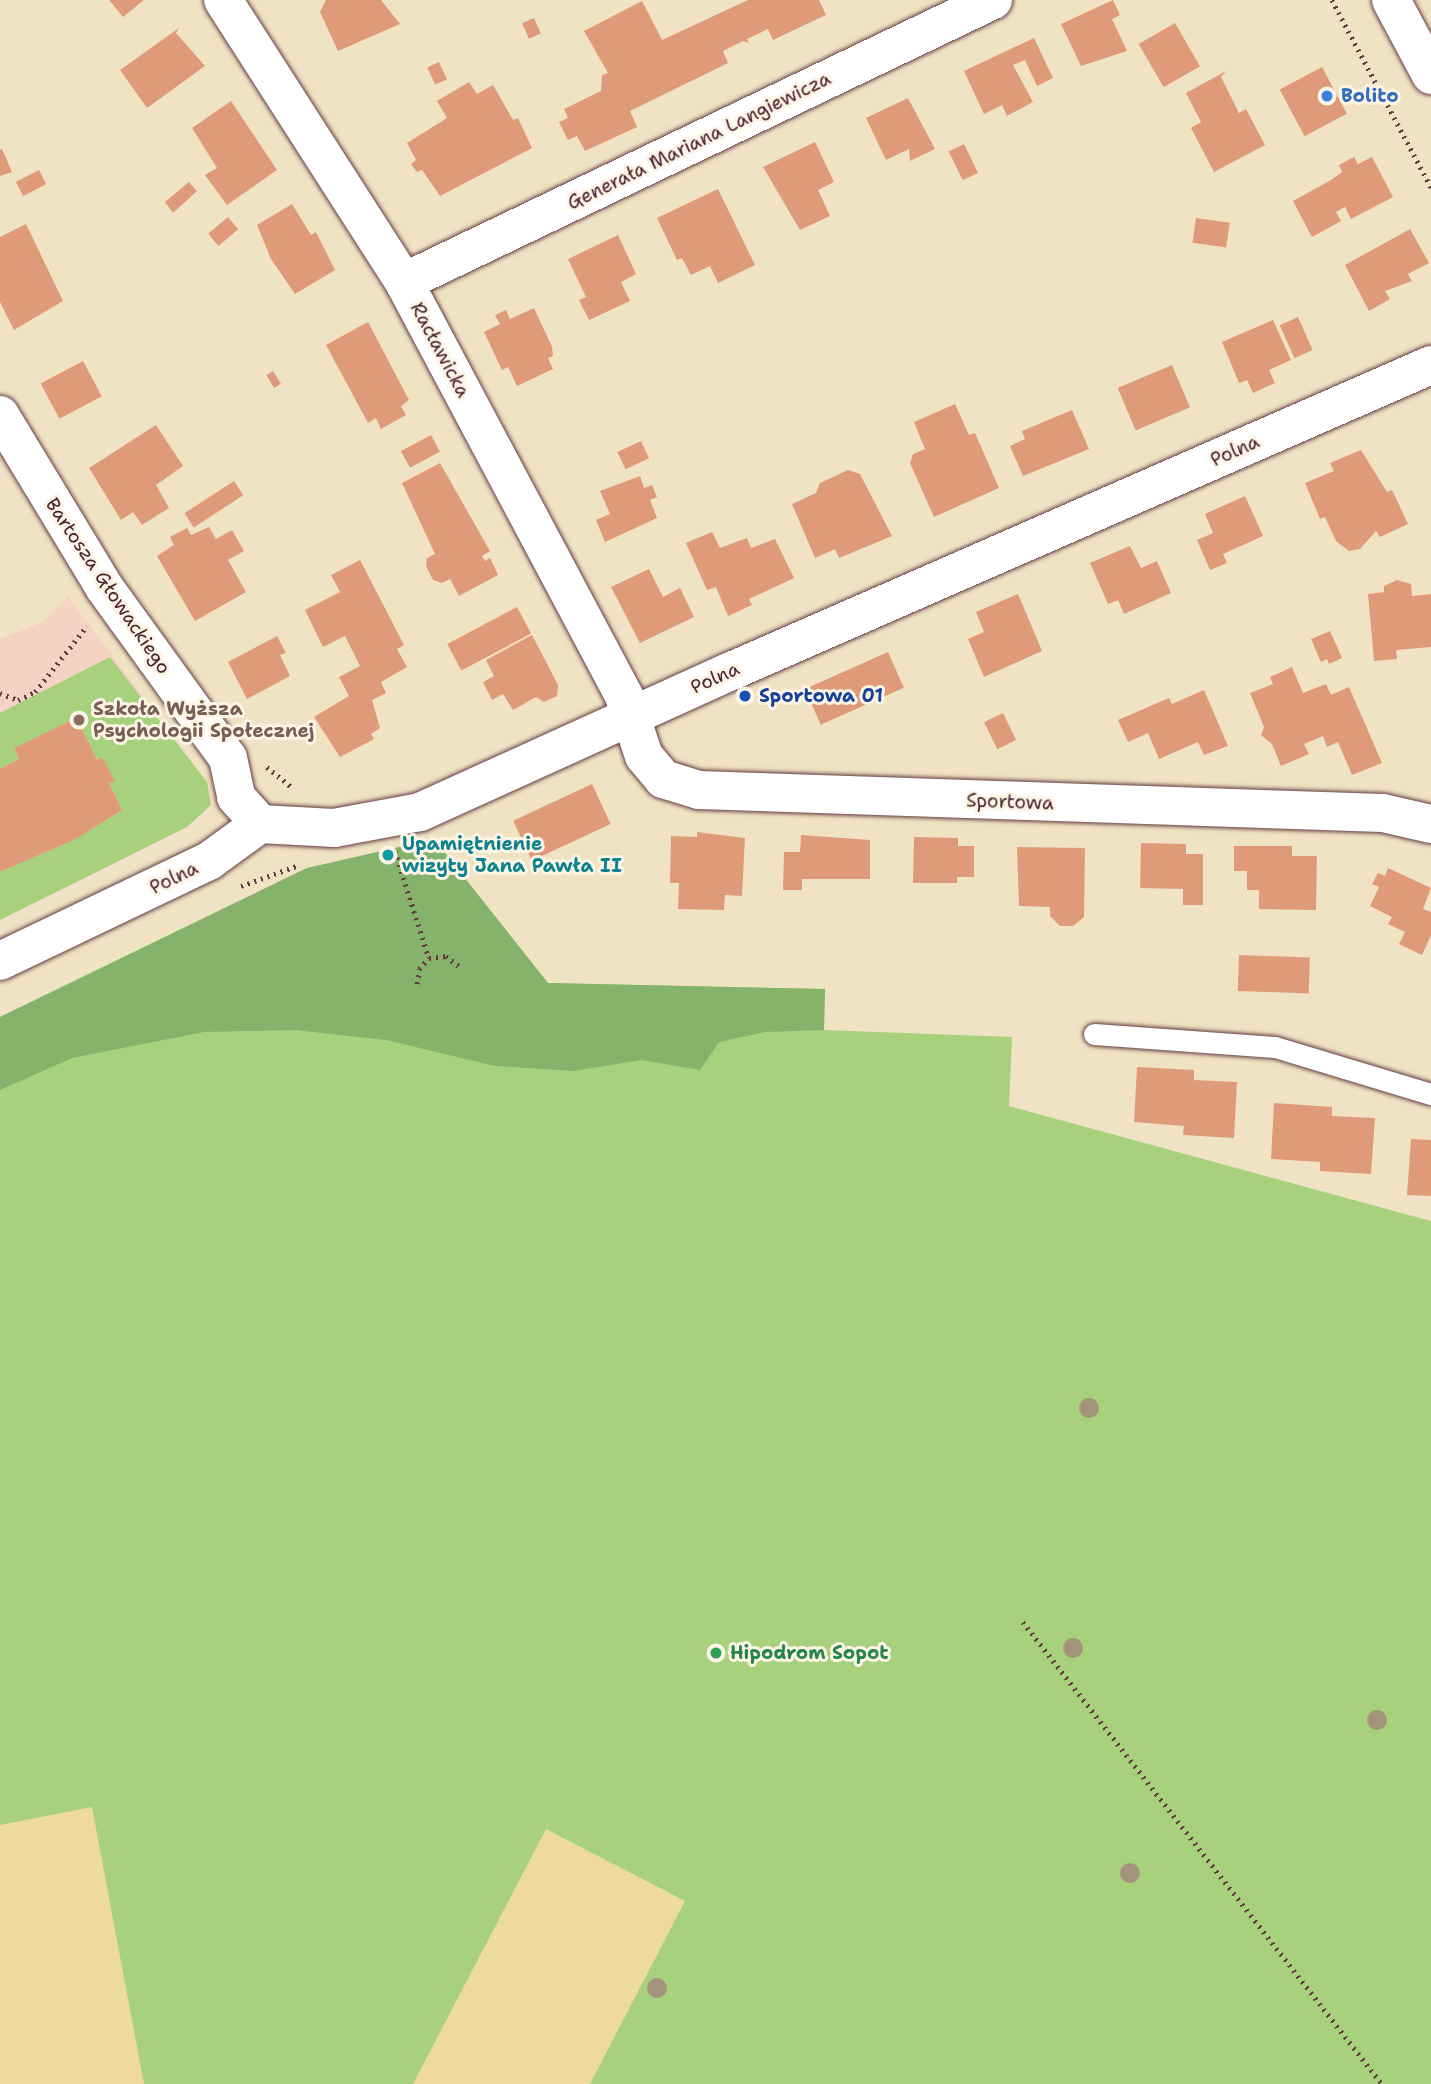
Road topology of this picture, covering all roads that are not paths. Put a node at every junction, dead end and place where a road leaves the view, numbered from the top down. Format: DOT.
graph roads {
  1 [pos="993,0"];
  2 [pos="1391,0"];
  3 [pos="231,2"];
  4 [pos="1431,75"];
  5 [pos="404,282"];
  6 [pos="1431,365"];
  7 [pos="0,415"];
  8 [pos="631,715"];
  9 [pos="261,824"];
  10 [pos="1431,824"];
  11 [pos="0,961"];
  12 [pos="1094,1034"];
  13 [pos="1431,1094"];
  1 -- 5 [label="street, Generała Mariana Langiewicza"];
  2 -- 4 [label="street"];
  3 -- 5 [label="street, Racławicka"];
  5 -- 8 [label="street, Racławicka"];
  6 -- 8 [label="street, Polna"];
  7 -- 9 [label="street, Bartosza Głowackiego"];
  8 -- 9 [label="street, Polna"];
  8 -- 10 [label="street, Sportowa"];
  9 -- 11 [label="street, Polna"];
  12 -- 13 [label="lane"];
}
